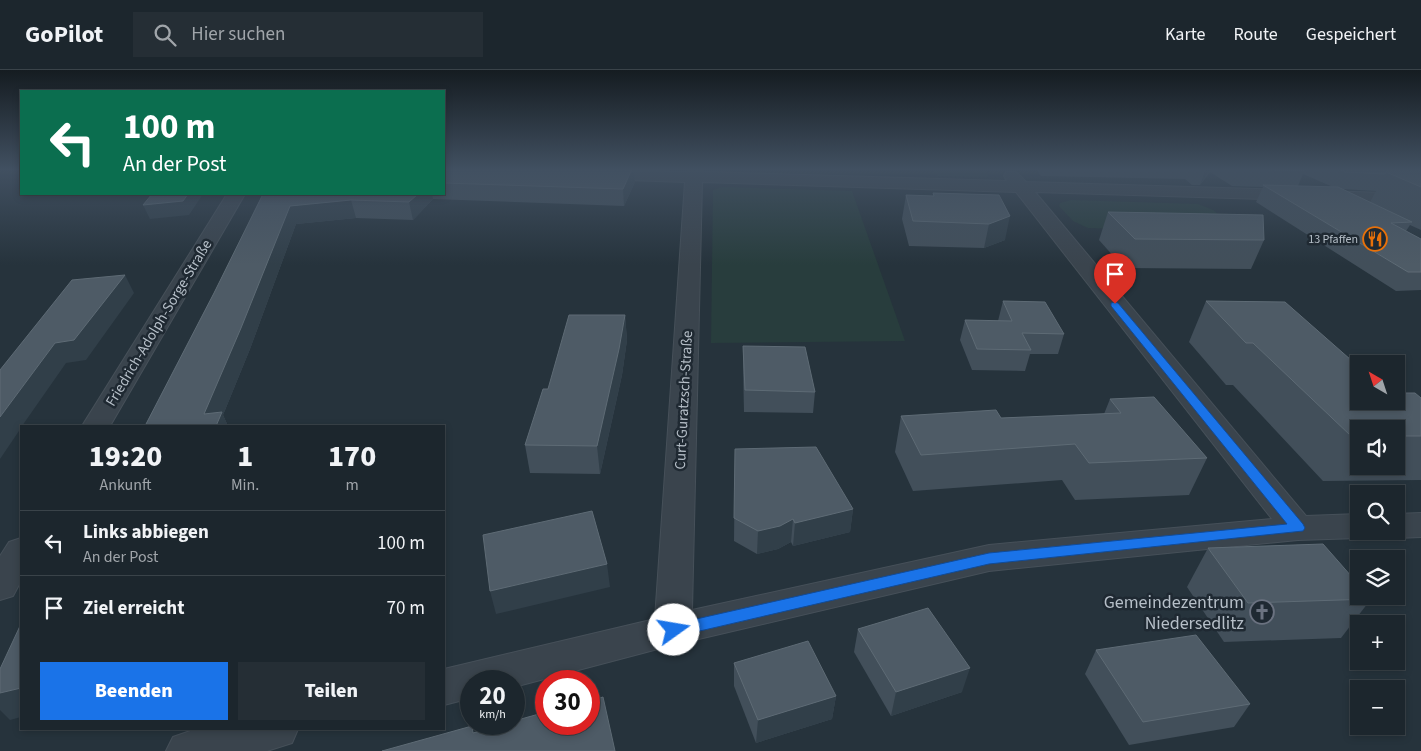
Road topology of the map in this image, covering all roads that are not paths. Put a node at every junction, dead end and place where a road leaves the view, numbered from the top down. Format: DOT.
graph roads {
  1 [pos="232,201"];
  2 [pos="693,201"];
  3 [pos="1032,201"];
  4 [pos="1343,201"];
  5 [pos="1369,214"];
  6 [pos="97,425"];
  7 [pos="1421,525"];
  8 [pos="1350,526"];
  9 [pos="1405,526"];
  10 [pos="1298,528"];
  11 [pos="20,553"];
  12 [pos="0,586"];
  13 [pos="674,630"];
  14 [pos="445,687"];
  15 [pos="273,730"];
  16 [pos="188,751"];
  1 -- 6 [label="street, Friedrich-Adolph-Sorge-Straße"];
  2 -- 13 [label="street, Curt-Guratzsch-Straße"];
  3 -- 10 [label="street"];
  4 -- 5 [label="street"];
  7 -- 9 [label="street"];
  8 -- 10 [label="street"];
  10 -- 13 [label="street"];
  11 -- 12 [label="street"];
  13 -- 14 [label="street"];
  15 -- 16 [label="street"];
}
